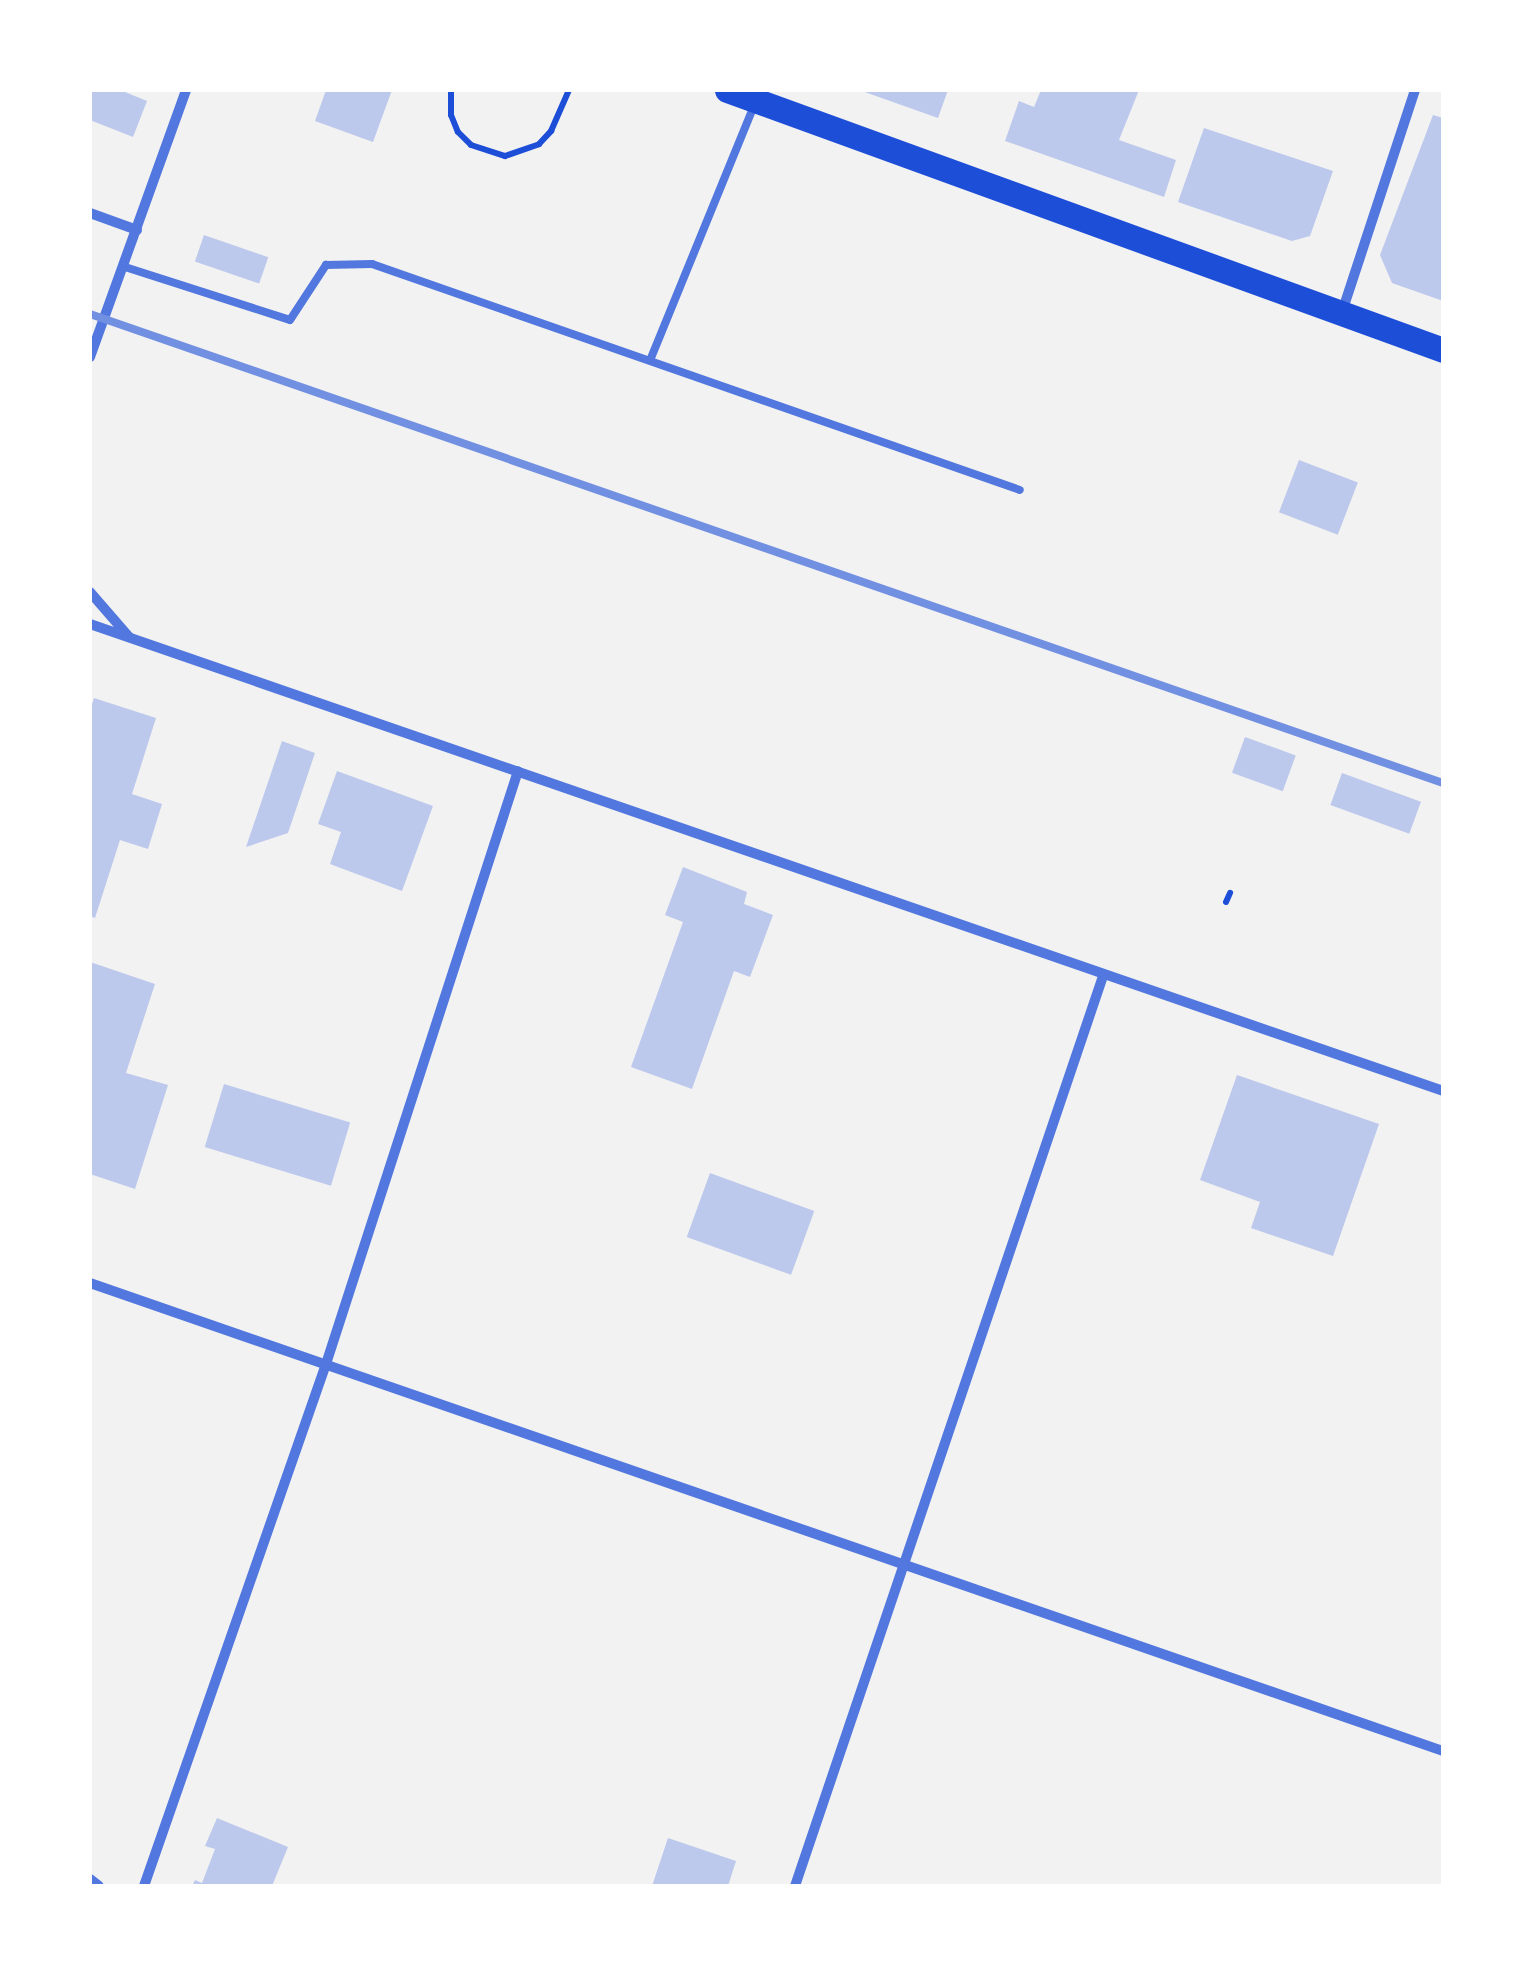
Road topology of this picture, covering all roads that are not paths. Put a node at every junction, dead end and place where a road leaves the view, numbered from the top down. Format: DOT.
graph roads {
  1 [pos="186,90"];
  2 [pos="727,90"];
  3 [pos="1415,90"];
  4 [pos="757,95"];
  5 [pos="90,214"];
  6 [pos="137,230"];
  7 [pos="125,266"];
  8 [pos="1342,313"];
  9 [pos="1443,350"];
  10 [pos="90,357"];
  11 [pos="651,358"];
  12 [pos="1020,490"];
  13 [pos="90,592"];
  14 [pos="90,624"];
  15 [pos="130,638"];
  16 [pos="518,770"];
  17 [pos="1103,976"];
  18 [pos="1443,1091"];
  19 [pos="90,1283"];
  20 [pos="326,1364"];
  21 [pos="904,1563"];
  22 [pos="1443,1751"];
  23 [pos="90,1879"];
  24 [pos="98,1886"];
  25 [pos="144,1886"];
  26 [pos="795,1886"];
  1 -- 6 [label="street"];
  2 -- 4 [label="highway"];
  3 -- 8 [label="street"];
  4 -- 8 [label="highway"];
  4 -- 11 [label="lane"];
  5 -- 6 [label="street"];
  6 -- 7 [label="street"];
  7 -- 10 [label="street"];
  7 -- 11 [label="lane"];
  8 -- 9 [label="highway"];
  11 -- 12 [label="lane"];
  13 -- 15 [label="street"];
  14 -- 15 [label="street"];
  15 -- 16 [label="street"];
  16 -- 17 [label="street"];
  16 -- 20 [label="street"];
  17 -- 18 [label="street"];
  17 -- 21 [label="street"];
  19 -- 20 [label="street"];
  20 -- 21 [label="street"];
  20 -- 25 [label="street"];
  21 -- 22 [label="street"];
  21 -- 26 [label="street"];
  23 -- 24 [label="street"];
}
